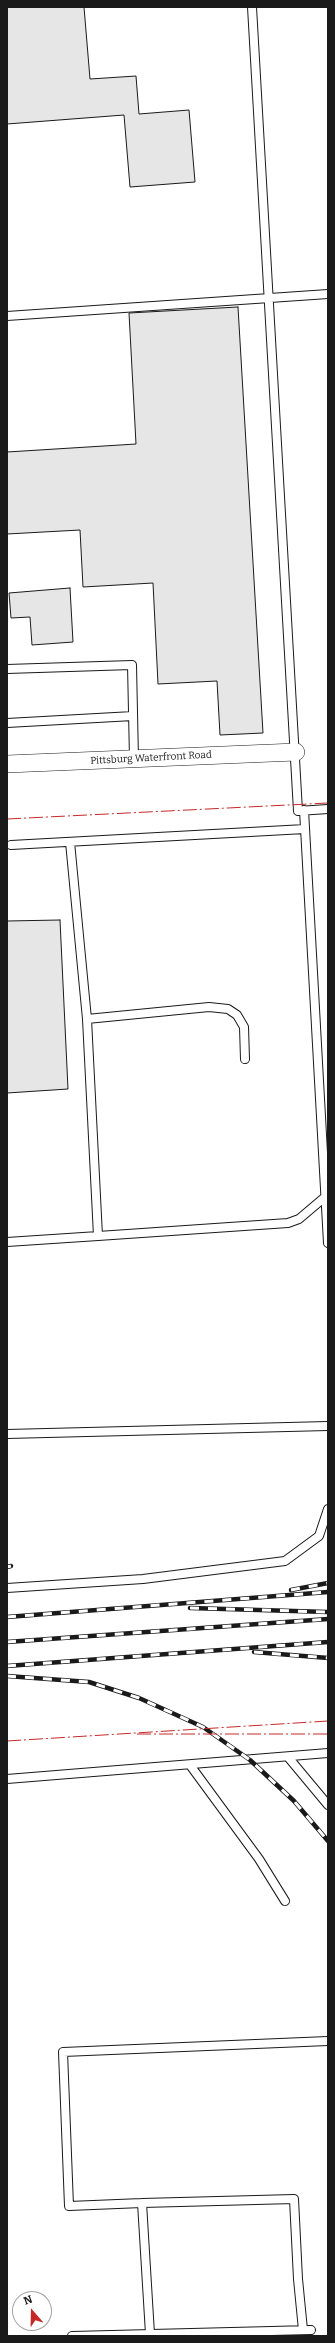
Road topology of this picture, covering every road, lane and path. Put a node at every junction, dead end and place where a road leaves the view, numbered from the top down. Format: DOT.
graph roads {
  1 [pos="252,7"];
  2 [pos="328,294"];
  3 [pos="267,297"];
  4 [pos="7,316"];
  5 [pos="7,669"];
  6 [pos="133,716"];
  7 [pos="7,723"];
  8 [pos="296,752"];
  9 [pos="134,759"];
  10 [pos="7,764"];
  11 [pos="328,809"];
  12 [pos="304,810"];
  13 [pos="305,829"];
  14 [pos="70,842"];
  15 [pos="11,845"];
  16 [pos="87,1019"];
  17 [pos="245,1059"];
  18 [pos="325,1197"];
  19 [pos="98,1236"];
  20 [pos="7,1242"];
  21 [pos="328,1243"];
  22 [pos="328,1426"];
  23 [pos="7,1434"];
  24 [pos="328,1509"];
  25 [pos="7,1588"];
  26 [pos="328,1753"];
  27 [pos="288,1757"];
  28 [pos="190,1765"];
  29 [pos="7,1779"];
  30 [pos="328,1805"];
  31 [pos="285,1901"];
  32 [pos="328,2041"];
  33 [pos="142,2203"];
  34 [pos="150,2334"];
  35 [pos="72,2336"];
  1 -- 3 [label="lane"];
  2 -- 3 [label="lane"];
  3 -- 4 [label="lane"];
  3 -- 8 [label="lane"];
  5 -- 6 [label="lane"];
  6 -- 7 [label="lane"];
  6 -- 9 [label="lane"];
  8 -- 9 [label="street, Pittsburg Waterfront Road"];
  8 -- 12 [label="lane"];
  9 -- 10 [label="street, Pittsburg Waterfront Road"];
  11 -- 12 [label="lane"];
  12 -- 13 [label="lane"];
  13 -- 14 [label="lane"];
  13 -- 18 [label="lane"];
  14 -- 15 [label="lane"];
  14 -- 16 [label="lane"];
  16 -- 17 [label="lane"];
  16 -- 19 [label="lane"];
  18 -- 19 [label="lane"];
  18 -- 21 [label="lane"];
  19 -- 20 [label="lane"];
  22 -- 23 [label="lane"];
  24 -- 25 [label="lane"];
  26 -- 27 [label="lane"];
  27 -- 28 [label="lane"];
  27 -- 30 [label="lane"];
  28 -- 29 [label="lane"];
  28 -- 31 [label="lane"];
  32 -- 33 [label="lane"];
  33 -- 34 [label="lane"];
  33 -- 34 [label="lane"];
  34 -- 35 [label="lane"];
}
